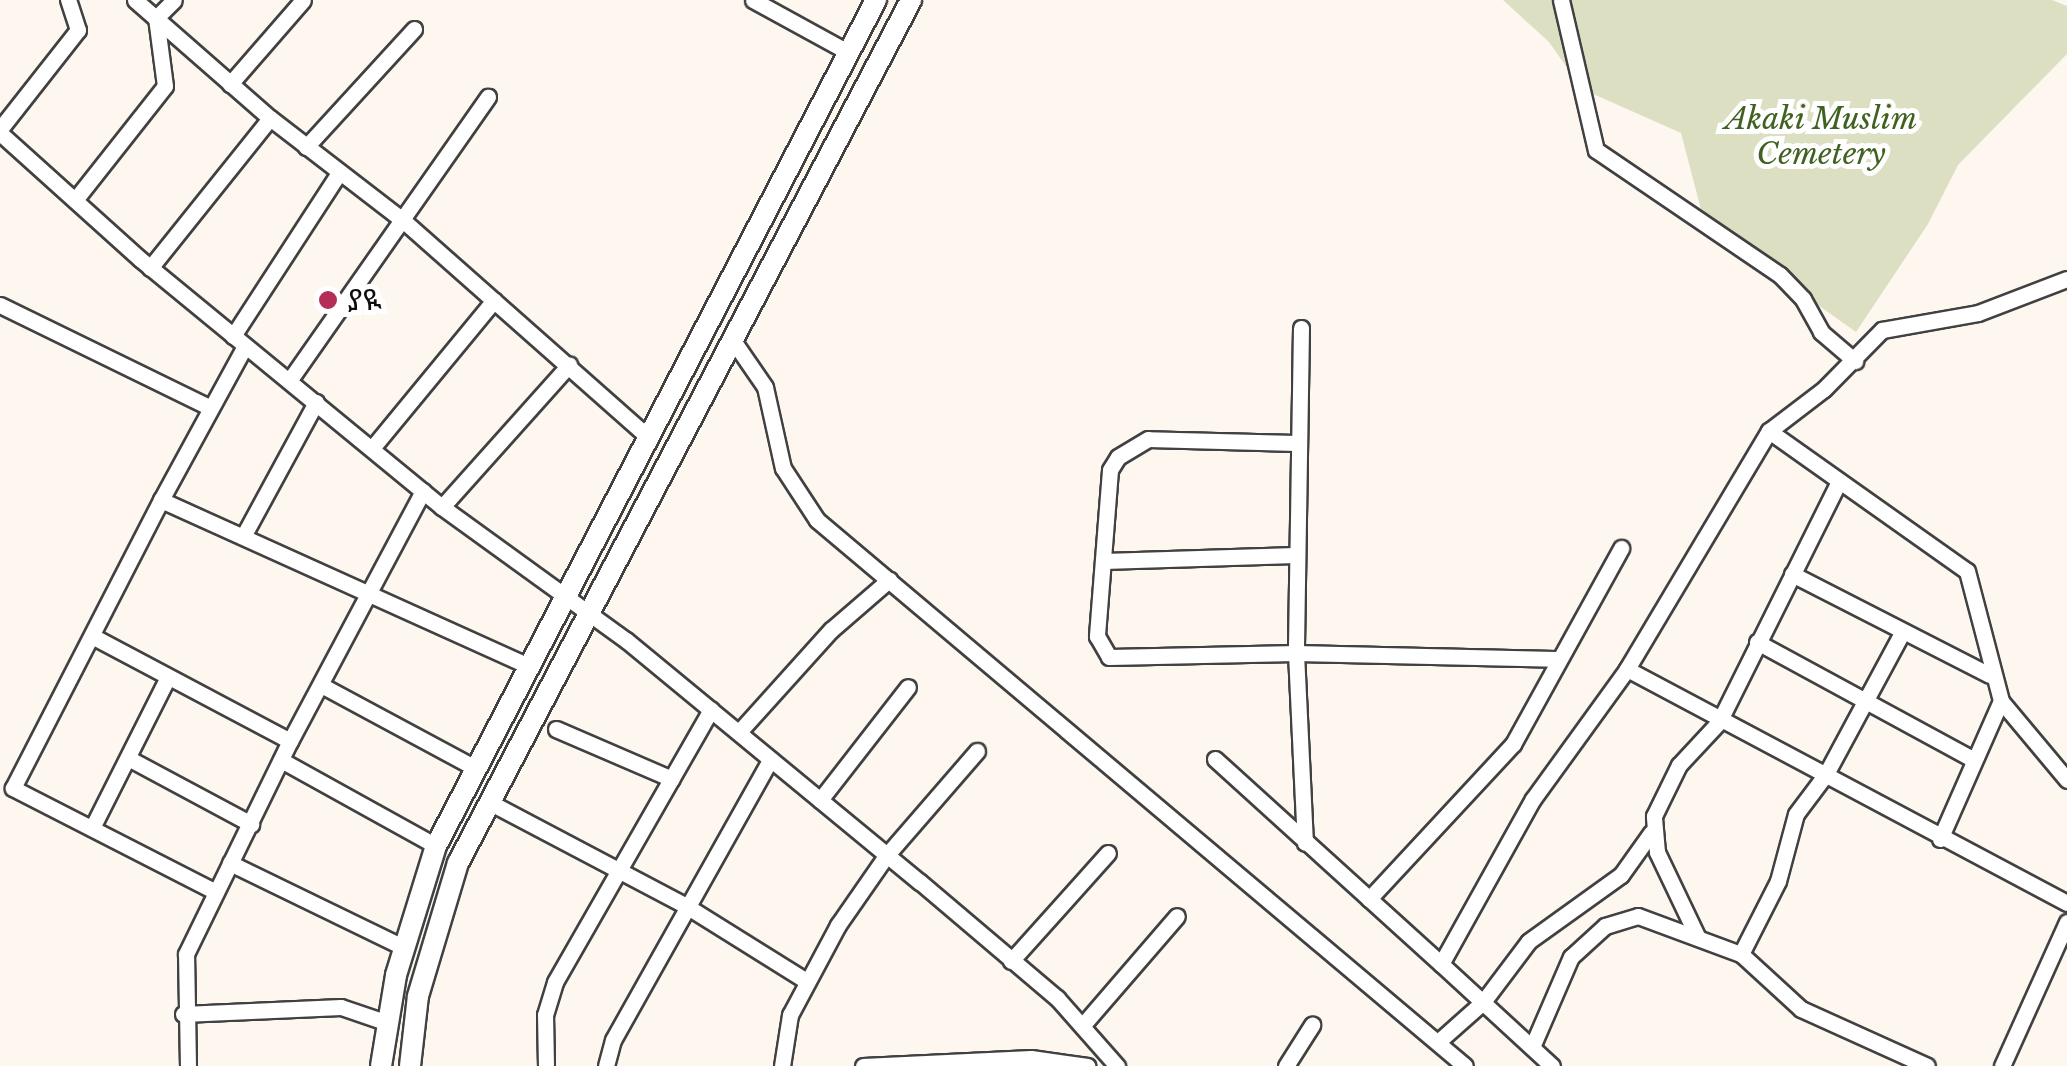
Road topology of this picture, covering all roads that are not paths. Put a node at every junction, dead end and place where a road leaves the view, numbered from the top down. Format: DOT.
graph roads {
  1 [pos="68,0"];
  2 [pos="135,0"];
  3 [pos="174,0"];
  4 [pos="303,0"];
  5 [pos="753,0"];
  6 [pos="876,0"];
  7 [pos="912,0"];
  8 [pos="1561,0"];
  9 [pos="156,18"];
  10 [pos="414,29"];
  11 [pos="848,52"];
  12 [pos="230,84"];
  13 [pos="488,97"];
  14 [pos="270,118"];
  15 [pos="0,131"];
  16 [pos="306,147"];
  17 [pos="338,173"];
  18 [pos="74,200"];
  19 [pos="405,222"];
  20 [pos="150,268"];
  21 [pos="2067,279"];
  22 [pos="494,300"];
  23 [pos="0,305"];
  24 [pos="1301,328"];
  25 [pos="732,340"];
  26 [pos="238,341"];
  27 [pos="1854,362"];
  28 [pos="570,365"];
  29 [pos="289,381"];
  30 [pos="316,402"];
  31 [pos="208,407"];
  32 [pos="1770,431"];
  33 [pos="648,436"];
  34 [pos="1296,443"];
  35 [pos="373,447"];
  36 [pos="1838,483"];
  37 [pos="424,490"];
  38 [pos="161,500"];
  39 [pos="442,507"];
  40 [pos="245,533"];
  41 [pos="1621,548"];
  42 [pos="1296,555"];
  43 [pos="1102,562"];
  44 [pos="1792,574"];
  45 [pos="888,580"];
  46 [pos="372,592"];
  47 [pos="563,596"];
  48 [pos="586,614"];
  49 [pos="1903,631"];
  50 [pos="92,636"];
  51 [pos="1757,642"];
  52 [pos="1296,653"];
  53 [pos="1555,660"];
  54 [pos="527,665"];
  55 [pos="1626,670"];
  56 [pos="1989,675"];
  57 [pos="167,679"];
  58 [pos="320,686"];
  59 [pos="908,687"];
  60 [pos="1866,701"];
  61 [pos="2001,701"];
  62 [pos="712,710"];
  63 [pos="1719,722"];
  64 [pos="556,729"];
  65 [pos="738,732"];
  66 [pos="290,741"];
  67 [pos="977,751"];
  68 [pos="128,758"];
  69 [pos="1215,758"];
  70 [pos="771,759"];
  71 [pos="280,760"];
  72 [pos="1974,760"];
  73 [pos="475,768"];
  74 [pos="1826,774"];
  75 [pos="672,778"];
  76 [pos="2067,780"];
  77 [pos="820,800"];
  78 [pos="489,802"];
  79 [pos="251,824"];
  80 [pos="92,828"];
  81 [pos="1651,833"];
  82 [pos="1940,839"];
  83 [pos="1305,843"];
  84 [pos="436,846"];
  85 [pos="1108,853"];
  86 [pos="886,856"];
  87 [pos="230,864"];
  88 [pos="619,872"];
  89 [pos="214,891"];
  90 [pos="1369,899"];
  91 [pos="2067,904"];
  92 [pos="688,907"];
  93 [pos="1177,916"];
  94 [pos="2067,922"];
  95 [pos="1696,936"];
  96 [pos="405,948"];
  97 [pos="1741,954"];
  98 [pos="1011,961"];
  99 [pos="1442,964"];
  100 [pos="805,980"];
  101 [pos="1483,1002"];
  102 [pos="183,1014"];
  103 [pos="388,1024"];
  104 [pos="1312,1025"];
  105 [pos="1082,1026"];
  106 [pos="1439,1041"];
  107 [pos="1532,1047"];
  108 [pos="188,1066"];
  109 [pos="381,1066"];
  110 [pos="410,1066"];
  111 [pos="546,1066"];
  112 [pos="606,1066"];
  113 [pos="782,1066"];
  114 [pos="868,1066"];
  115 [pos="1087,1066"];
  116 [pos="1117,1066"];
  117 [pos="1286,1066"];
  118 [pos="1465,1066"];
  119 [pos="1552,1066"];
  120 [pos="1926,1066"];
  121 [pos="2002,1066"];
  1 -- 15 [label="street"];
  2 -- 9 [label="street"];
  3 -- 9 [label="street"];
  4 -- 12 [label="street"];
  5 -- 11 [label="street"];
  6 -- 11 [label="street"];
  7 -- 25 [label="street"];
  8 -- 27 [label="street"];
  9 -- 12 [label="street"];
  9 -- 18 [label="street"];
  10 -- 16 [label="street"];
  11 -- 33 [label="street"];
  12 -- 14 [label="street"];
  13 -- 19 [label="street"];
  14 -- 16 [label="street"];
  14 -- 20 [label="street"];
  15 -- 18 [label="street"];
  16 -- 17 [label="street"];
  17 -- 19 [label="street"];
  17 -- 26 [label="street"];
  18 -- 20 [label="street"];
  19 -- 22 [label="street"];
  19 -- 29 [label="street"];
  20 -- 26 [label="street"];
  21 -- 27 [label="street"];
  22 -- 28 [label="street"];
  22 -- 35 [label="street"];
  23 -- 31 [label="street"];
  24 -- 34 [label="street"];
  25 -- 45 [label="street"];
  25 -- 48 [label="street"];
  26 -- 29 [label="street"];
  26 -- 31 [label="street"];
  27 -- 32 [label="street"];
  28 -- 33 [label="street"];
  28 -- 39 [label="street"];
  29 -- 30 [label="street"];
  30 -- 35 [label="street"];
  30 -- 40 [label="street"];
  31 -- 38 [label="street"];
  32 -- 36 [label="street"];
  32 -- 55 [label="street"];
  33 -- 47 [label="street"];
  34 -- 42 [label="street"];
  34 -- 43 [label="street"];
  35 -- 37 [label="street"];
  36 -- 44 [label="street"];
  36 -- 56 [label="street"];
  37 -- 39 [label="street"];
  37 -- 46 [label="street"];
  38 -- 40 [label="street"];
  38 -- 50 [label="street"];
  39 -- 47 [label="street"];
  40 -- 46 [label="street"];
  41 -- 53 [label="street"];
  42 -- 43 [label="street"];
  42 -- 52 [label="street"];
  43 -- 52 [label="street"];
  44 -- 49 [label="street"];
  44 -- 51 [label="street"];
  45 -- 65 [label="street"];
  45 -- 106 [label="street"];
  46 -- 54 [label="street"];
  46 -- 58 [label="street"];
  47 -- 48 [label="street"];
  47 -- 54 [label="street"];
  48 -- 62 [label="street"];
  48 -- 78 [label="street"];
  49 -- 56 [label="street"];
  49 -- 60 [label="street"];
  50 -- 57 [label="street"];
  50 -- 80 [label="street"];
  51 -- 60 [label="street"];
  51 -- 63 [label="street"];
  52 -- 53 [label="street"];
  52 -- 83 [label="street"];
  53 -- 90 [label="street"];
  54 -- 73 [label="street"];
  55 -- 63 [label="street"];
  55 -- 99 [label="street"];
  56 -- 61 [label="street"];
  57 -- 66 [label="street"];
  57 -- 68 [label="street"];
  58 -- 66 [label="street"];
  58 -- 73 [label="street"];
  59 -- 77 [label="street"];
  60 -- 72 [label="street"];
  60 -- 74 [label="street"];
  61 -- 72 [label="street"];
  61 -- 76 [label="street"];
  62 -- 65 [label="street"];
  62 -- 75 [label="street"];
  63 -- 74 [label="street"];
  63 -- 81 [label="street"];
  64 -- 75 [label="street"];
  65 -- 70 [label="street"];
  66 -- 71 [label="street"];
  67 -- 86 [label="street"];
  68 -- 79 [label="street"];
  68 -- 80 [label="street"];
  69 -- 83 [label="street"];
  70 -- 77 [label="street"];
  70 -- 92 [label="street"];
  71 -- 79 [label="street"];
  71 -- 84 [label="street"];
  72 -- 82 [label="street"];
  73 -- 84 [label="street"];
  74 -- 82 [label="street"];
  74 -- 97 [label="street"];
  75 -- 88 [label="street"];
  77 -- 86 [label="street"];
  78 -- 88 [label="street"];
  78 -- 110 [label="street"];
  79 -- 87 [label="street"];
  80 -- 89 [label="street"];
  81 -- 95 [label="street"];
  81 -- 101 [label="street"];
  82 -- 91 [label="street"];
  83 -- 90 [label="street"];
  84 -- 96 [label="street"];
  85 -- 98 [label="street"];
  86 -- 98 [label="street"];
  86 -- 100 [label="street"];
  87 -- 89 [label="street"];
  87 -- 96 [label="street"];
  88 -- 92 [label="street"];
  88 -- 111 [label="street"];
  89 -- 102 [label="street"];
  90 -- 99 [label="street"];
  92 -- 100 [label="street"];
  92 -- 112 [label="street"];
  93 -- 105 [label="street"];
  94 -- 121 [label="street"];
  95 -- 97 [label="street"];
  95 -- 107 [label="street"];
  96 -- 103 [label="street"];
  97 -- 120 [label="street"];
  98 -- 105 [label="street"];
  99 -- 101 [label="street"];
  100 -- 113 [label="street"];
  101 -- 106 [label="street"];
  101 -- 107 [label="street"];
  102 -- 103 [label="street"];
  102 -- 108 [label="street"];
  103 -- 109 [label="street"];
  104 -- 117 [label="street"];
  105 -- 116 [label="street"];
  106 -- 118 [label="street"];
  107 -- 119 [label="street"];
  114 -- 115 [label="street"];
}
